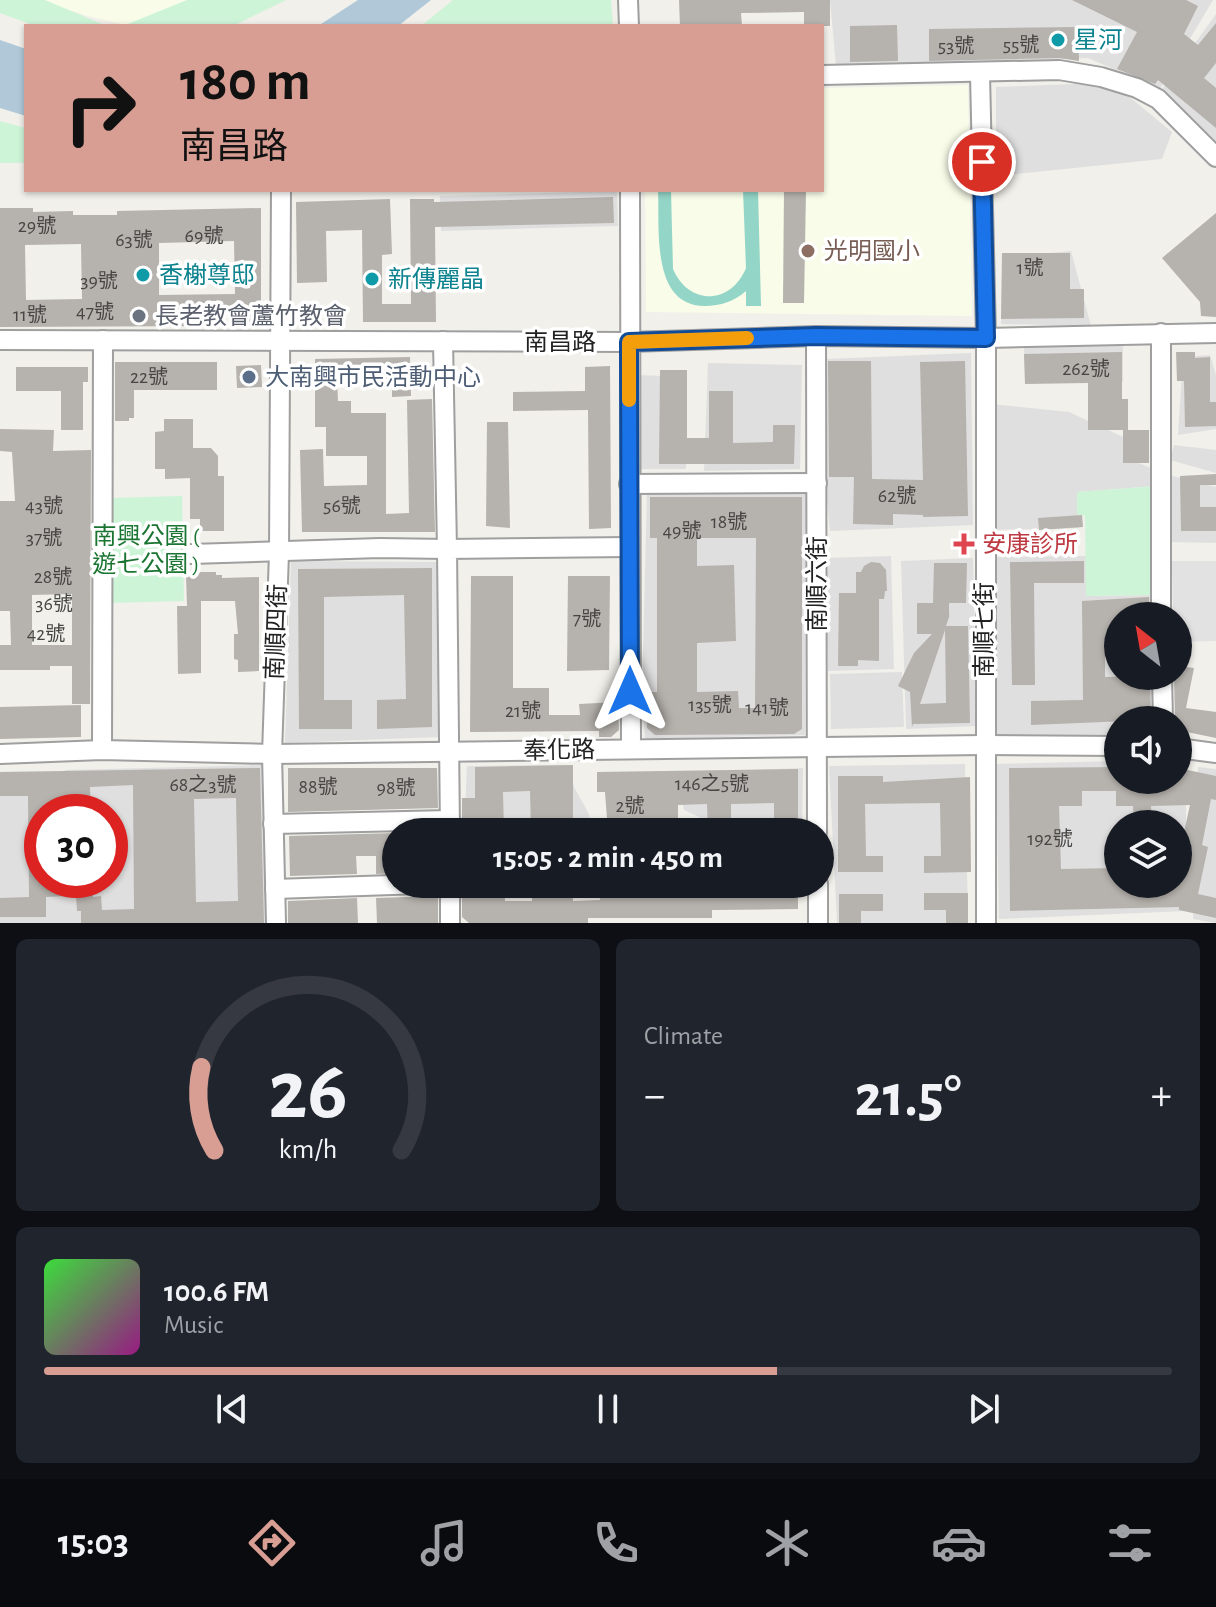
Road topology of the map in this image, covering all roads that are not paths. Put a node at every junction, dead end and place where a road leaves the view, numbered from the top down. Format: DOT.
graph roads {
  1 [pos="628,0"];
  2 [pos="629,24"];
  3 [pos="980,74"];
  4 [pos="824,75"];
  5 [pos="1216,157"];
  6 [pos="281,192"];
  7 [pos="630,192"];
  8 [pos="1161,333"];
  9 [pos="1216,333"];
  10 [pos="816,336"];
  11 [pos="986,338"];
  12 [pos="0,340"];
  13 [pos="103,340"];
  14 [pos="279,340"];
  15 [pos="443,341"];
  16 [pos="629,342"];
  17 [pos="817,483"];
  18 [pos="629,484"];
  19 [pos="630,547"];
  20 [pos="447,549"];
  21 [pos="279,553"];
  22 [pos="191,554"];
  23 [pos="1161,602"];
  24 [pos="984,745"];
  25 [pos="1104,746"];
  26 [pos="816,747"];
  27 [pos="631,749"];
  28 [pos="102,750"];
  29 [pos="1192,750"];
  30 [pos="450,751"];
  31 [pos="1216,753"];
  32 [pos="0,754"];
  33 [pos="272,754"];
  34 [pos="450,818"];
  35 [pos="817,818"];
  36 [pos="273,824"];
  37 [pos="382,825"];
  38 [pos="382,885"];
  39 [pos="275,889"];
  40 [pos="450,898"];
  41 [pos="818,898"];
  42 [pos="276,923"];
  43 [pos="450,923"];
  44 [pos="818,923"];
  45 [pos="986,923"];
  1 -- 2 [label="street"];
  3 -- 4 [label="street"];
  3 -- 5 [label="street"];
  3 -- 11 [label="street, 南順七街"];
  6 -- 14 [label="street, 南順四街"];
  7 -- 16 [label="street"];
  8 -- 9 [label="street, 南昌路"];
  8 -- 11 [label="street, 南昌路"];
  8 -- 23 [label="street"];
  10 -- 11 [label="street, 南昌路"];
  10 -- 16 [label="street, 南昌路"];
  10 -- 17 [label="street, 南順六街"];
  11 -- 24 [label="street, 南順七街"];
  12 -- 13 [label="street, 南昌路"];
  13 -- 14 [label="street, 南昌路"];
  13 -- 28 [label="street"];
  14 -- 15 [label="street, 南昌路"];
  14 -- 21 [label="street, 南順四街"];
  15 -- 16 [label="street, 南昌路"];
  15 -- 20 [label="street"];
  16 -- 18 [label="street"];
  17 -- 18 [label="street"];
  17 -- 26 [label="street, 南順六街"];
  18 -- 19 [label="street"];
  19 -- 20 [label="street"];
  19 -- 27 [label="street"];
  20 -- 21 [label="street"];
  20 -- 30 [label="street"];
  21 -- 22 [label="street"];
  21 -- 33 [label="street, 南順四街"];
  24 -- 25 [label="street, 奉化路"];
  24 -- 26 [label="street, 奉化路"];
  24 -- 45 [label="street, 南順七街"];
  26 -- 27 [label="street, 奉化路"];
  26 -- 35 [label="street, 南順六街"];
  27 -- 30 [label="street, 奉化路"];
  28 -- 32 [label="street, 奉化路"];
  28 -- 33 [label="street, 奉化路"];
  29 -- 31 [label="street"];
  30 -- 33 [label="street, 奉化路"];
  30 -- 34 [label="street"];
  33 -- 36 [label="street, 南順四街"];
  36 -- 37 [label="street"];
  36 -- 39 [label="street, 南順四街"];
  38 -- 39 [label="street"];
  39 -- 42 [label="street, 南順四街"];
  40 -- 43 [label="street"];
  41 -- 44 [label="street"];
}
